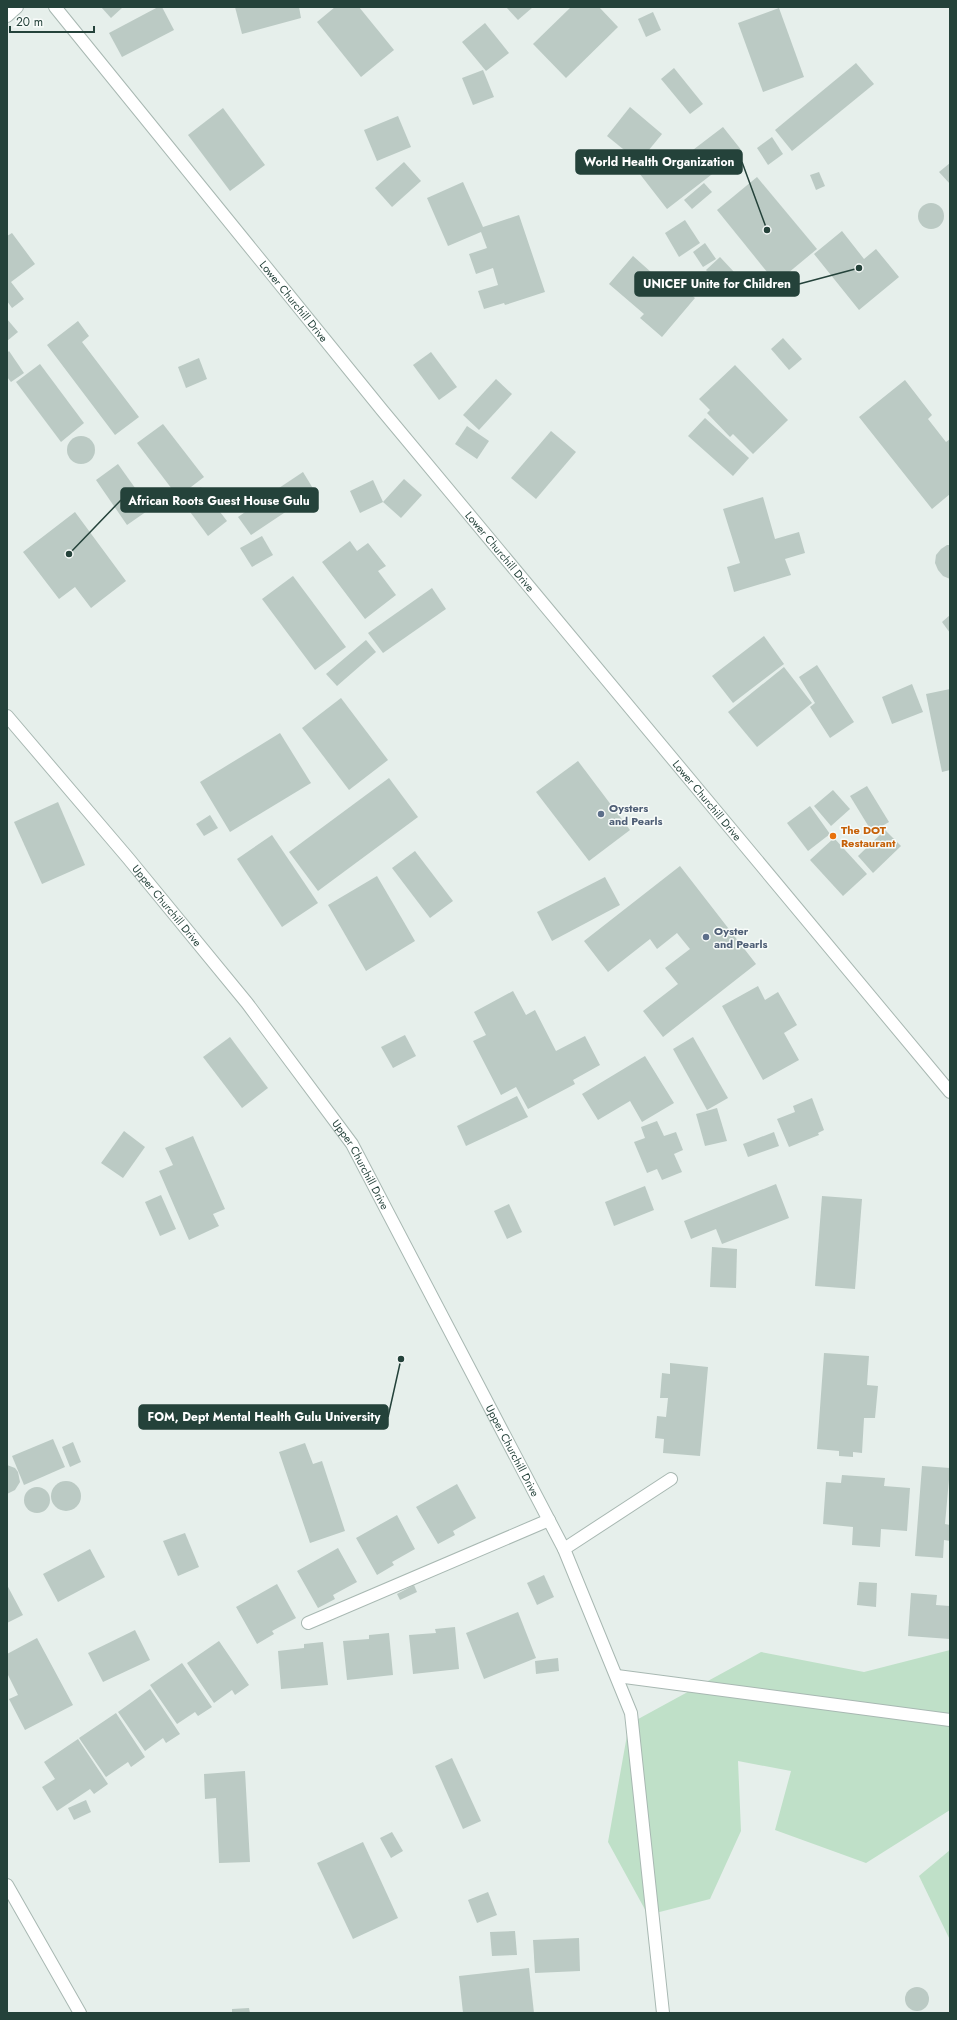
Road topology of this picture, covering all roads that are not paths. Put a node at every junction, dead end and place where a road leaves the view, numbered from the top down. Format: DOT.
graph roads {
  1 [pos="17,7"];
  2 [pos="55,7"];
  3 [pos="7,16"];
  4 [pos="7,716"];
  5 [pos="950,1092"];
  6 [pos="671,1479"];
  7 [pos="549,1520"];
  8 [pos="564,1550"];
  9 [pos="308,1623"];
  10 [pos="617,1676"];
  11 [pos="950,1720"];
  12 [pos="7,1885"];
  13 [pos="80,2013"];
  14 [pos="663,2013"];
  1 -- 3 [label="street"];
  2 -- 5 [label="street, Lower Churchill Drive"];
  4 -- 7 [label="street, Upper Churchill Drive"];
  6 -- 8 [label="street"];
  7 -- 8 [label="street, Upper Churchill Drive"];
  7 -- 9 [label="street"];
  8 -- 10 [label="street, Upper Churchill Drive"];
  10 -- 11 [label="street"];
  10 -- 14 [label="street, Upper Churchill Drive"];
  12 -- 13 [label="street"];
}
